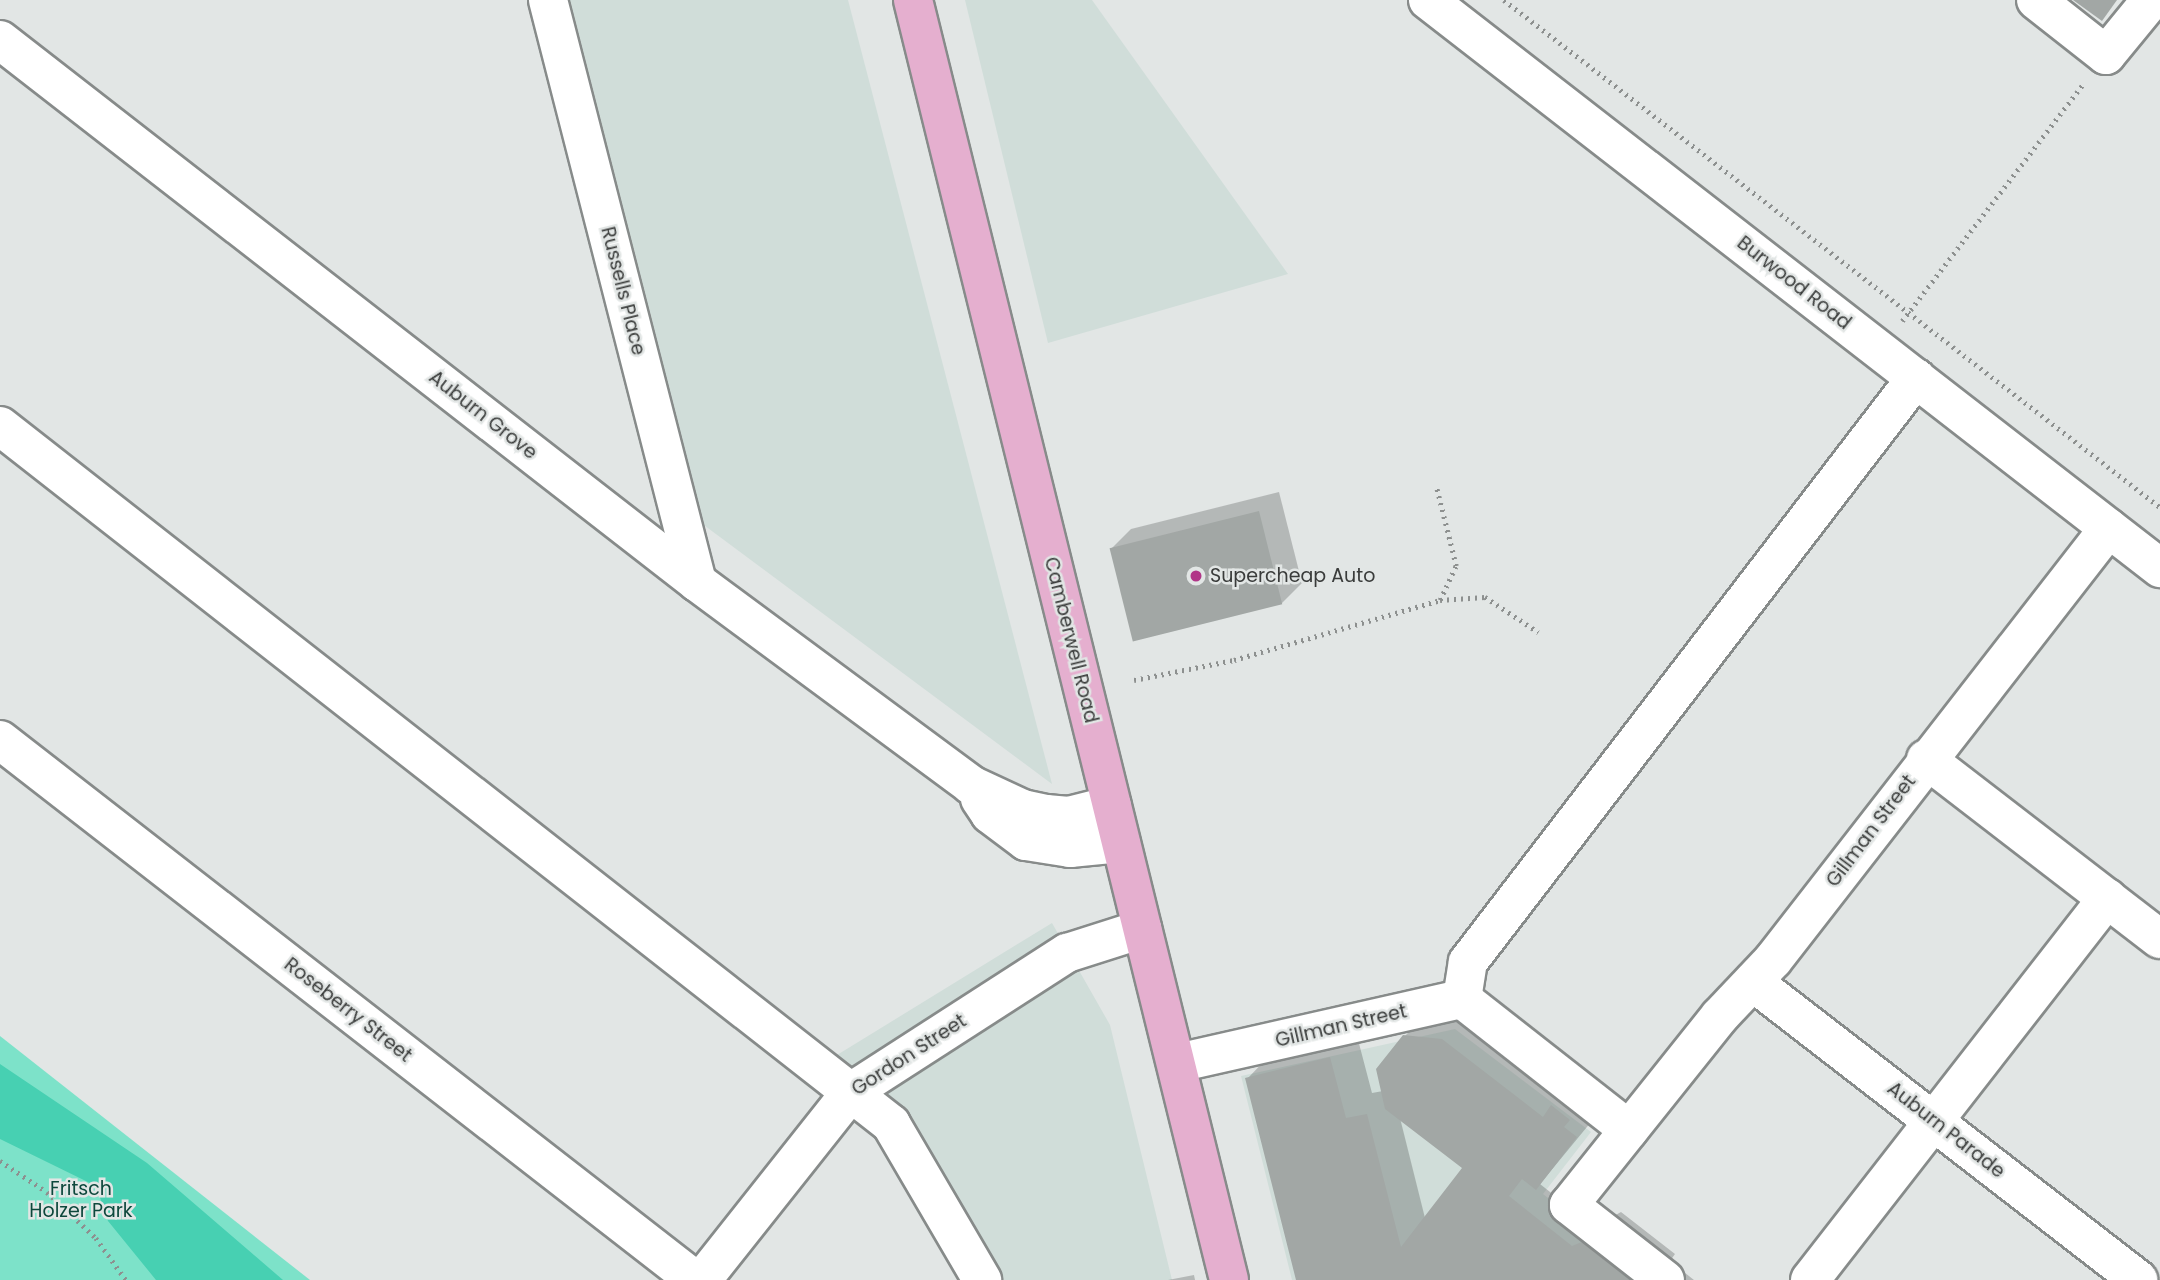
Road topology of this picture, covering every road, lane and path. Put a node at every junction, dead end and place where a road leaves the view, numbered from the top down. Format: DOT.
graph roads {
  1 [pos="548,0"];
  2 [pos="913,0"];
  3 [pos="1428,0"];
  4 [pos="1504,0"];
  5 [pos="2036,0"];
  6 [pos="2151,0"];
  7 [pos="0,40"];
  8 [pos="2106,55"];
  9 [pos="1908,313"];
  10 [pos="1880,350"];
  11 [pos="1916,378"];
  12 [pos="0,426"];
  13 [pos="1436,486"];
  14 [pos="2160,507"];
  15 [pos="2109,528"];
  16 [pos="2160,568"];
  17 [pos="697,582"];
  18 [pos="1440,600"];
  19 [pos="1538,632"];
  20 [pos="1134,680"];
  21 [pos="0,740"];
  22 [pos="1926,759"];
  23 [pos="971,785"];
  24 [pos="1112,804"];
  25 [pos="1121,844"];
  26 [pos="2107,898"];
  27 [pos="1142,929"];
  28 [pos="2160,939"];
  29 [pos="1753,982"];
  30 [pos="1461,999"];
  31 [pos="1177,1063"];
  32 [pos="851,1092"];
  33 [pos="1935,1121"];
  34 [pos="1629,1130"];
  35 [pos="0,1161"];
  36 [pos="126,1280"];
  37 [pos="695,1280"];
  38 [pos="702,1280"];
  39 [pos="982,1280"];
  40 [pos="1229,1280"];
  41 [pos="1665,1280"];
  42 [pos="1810,1280"];
  43 [pos="2138,1280"];
  1 -- 17 [label="street, Russells Place"];
  2 -- 24 [label="main road, Camberwell Road"];
  3 -- 10 [label="street, Burwood Road"];
  4 -- 9 [label="path"];
  5 -- 8 [label="street"];
  6 -- 8 [label="street"];
  7 -- 17 [label="street, Auburn Grove"];
  8 -- 9 [label="path"];
  9 -- 10 [label="path"];
  9 -- 14 [label="path"];
  10 -- 11 [label="street, Burwood Road"];
  11 -- 15 [label="street, Burwood Road"];
  11 -- 30 [label="street"];
  12 -- 32 [label="street"];
  13 -- 18 [label="path"];
  15 -- 16 [label="street, Burwood Road"];
  15 -- 22 [label="street, Gillman Street"];
  17 -- 23 [label="street, Auburn Grove"];
  18 -- 19 [label="path"];
  18 -- 20 [label="path"];
  21 -- 37 [label="street, Roseberry Street"];
  22 -- 26 [label="street"];
  22 -- 29 [label="street, Gillman Street"];
  23 -- 24 [label="street, Auburn Grove"];
  23 -- 25 [label="street, Auburn Grove"];
  24 -- 25 [label="main road, Camberwell Road"];
  25 -- 27 [label="main road, Camberwell Road"];
  26 -- 28 [label="street"];
  26 -- 33 [label="street"];
  27 -- 31 [label="main road, Camberwell Road"];
  27 -- 32 [label="street, Gordon Street"];
  29 -- 33 [label="street, Auburn Parade"];
  29 -- 34 [label="street, Gillman Street"];
  30 -- 31 [label="street, Gillman Street"];
  30 -- 34 [label="street"];
  31 -- 40 [label="main road, Camberwell Road"];
  32 -- 38 [label="street, Gordon Street"];
  32 -- 39 [label="street"];
  33 -- 42 [label="street"];
  33 -- 43 [label="street, Auburn Parade"];
  34 -- 41 [label="street, Gillman Street"];
  35 -- 36 [label="path"];
}
